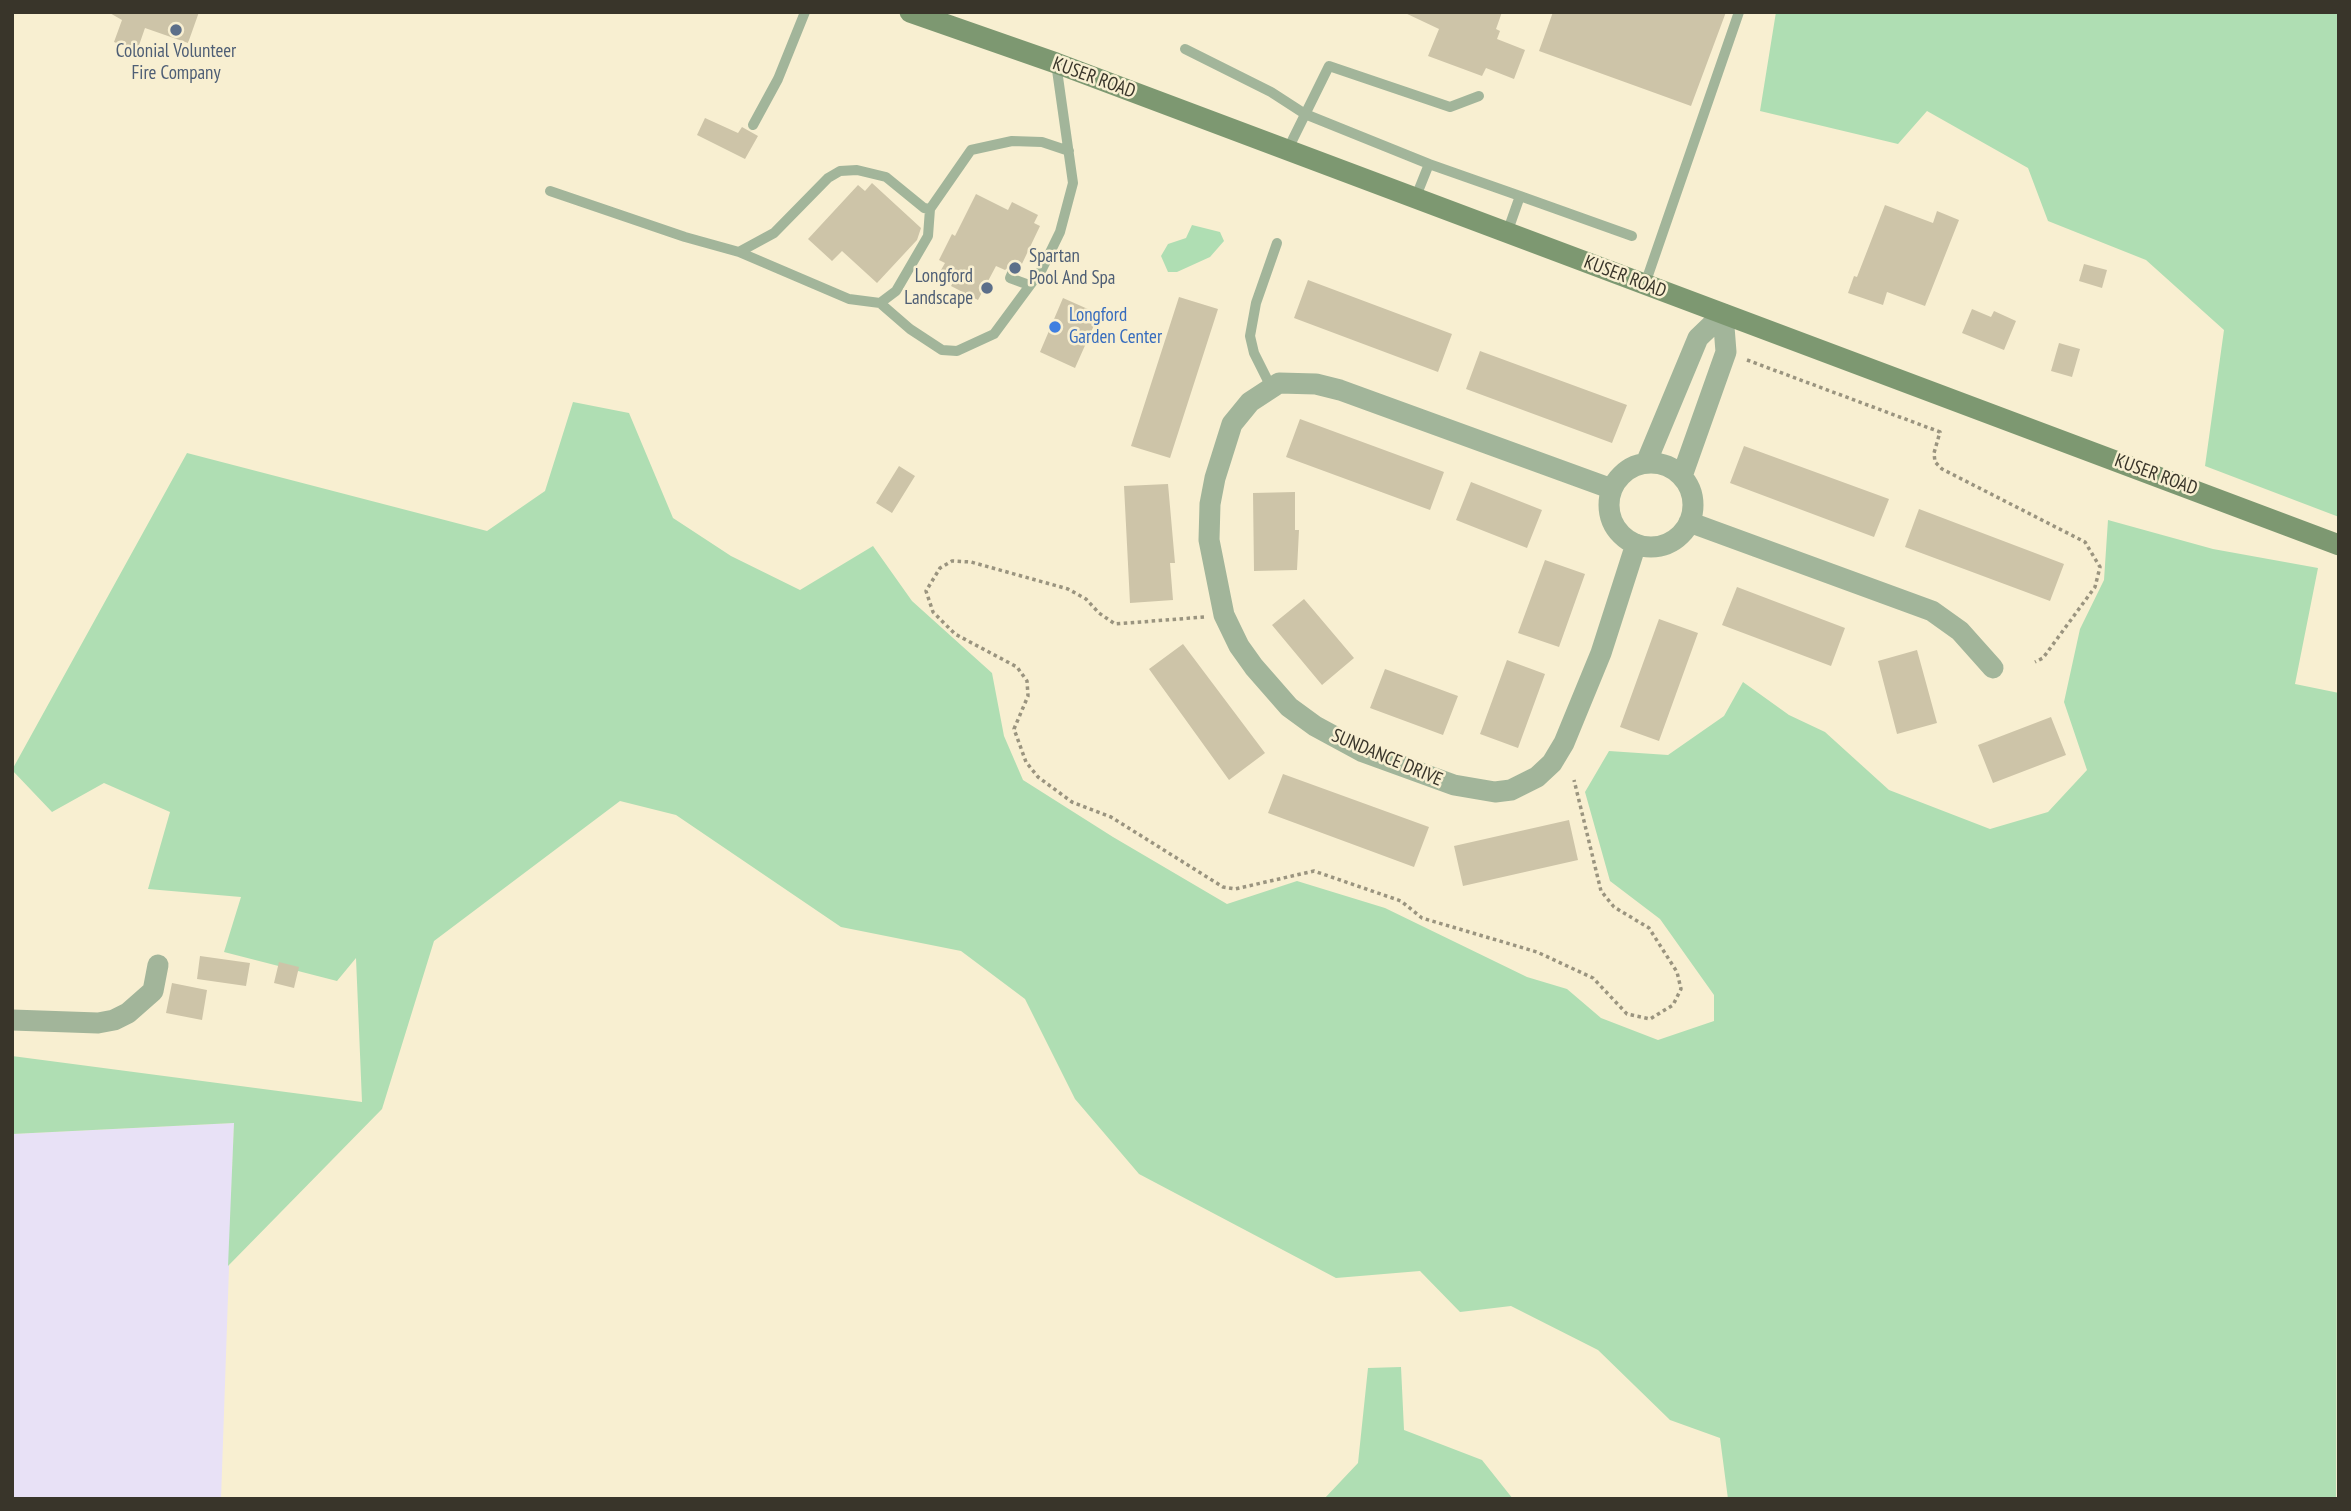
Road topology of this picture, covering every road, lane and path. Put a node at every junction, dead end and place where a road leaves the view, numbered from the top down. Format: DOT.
graph roads {
  1 [pos="805,12"];
  2 [pos="910,12"];
  3 [pos="1739,12"];
  4 [pos="1185,48"];
  5 [pos="1056,64"];
  6 [pos="1479,96"];
  7 [pos="1305,114"];
  8 [pos="753,125"];
  9 [pos="1287,150"];
  10 [pos="1069,151"];
  11 [pos="1429,164"];
  12 [pos="550,191"];
  13 [pos="1520,196"];
  14 [pos="1415,199"];
  15 [pos="930,209"];
  16 [pos="1507,233"];
  17 [pos="1632,236"];
  18 [pos="1278,243"];
  19 [pos="739,252"];
  20 [pos="1013,271"];
  21 [pos="1645,284"];
  22 [pos="1029,285"];
  23 [pos="880,303"];
  24 [pos="1723,314"];
  25 [pos="1747,360"];
  26 [pos="1271,387"];
  27 [pos="1647,463"];
  28 [pos="1682,476"];
  29 [pos="1612,489"];
  30 [pos="1689,522"];
  31 [pos="1636,544"];
  32 [pos="2339,545"];
  33 [pos="1209,617"];
  34 [pos="2035,662"];
  35 [pos="1993,668"];
  36 [pos="1574,780"];
  37 [pos="158,965"];
  38 [pos="12,1020"];
  1 -- 8 [label="lane"];
  2 -- 5 [label="street, KUSER ROAD"];
  3 -- 21 [label="lane"];
  4 -- 7 [label="lane"];
  5 -- 9 [label="street, KUSER ROAD"];
  5 -- 10 [label="lane"];
  6 -- 7 [label="lane"];
  7 -- 9 [label="lane"];
  7 -- 11 [label="lane"];
  9 -- 14 [label="street, KUSER ROAD"];
  10 -- 15 [label="lane"];
  10 -- 22 [label="lane"];
  11 -- 13 [label="lane"];
  11 -- 14 [label="lane"];
  12 -- 19 [label="lane"];
  13 -- 16 [label="lane"];
  13 -- 17 [label="lane"];
  14 -- 16 [label="street, KUSER ROAD"];
  15 -- 19 [label="lane"];
  15 -- 23 [label="lane"];
  16 -- 21 [label="street, KUSER ROAD"];
  18 -- 26 [label="lane"];
  19 -- 23 [label="lane"];
  20 -- 22 [label="lane"];
  21 -- 24 [label="street, KUSER ROAD"];
  22 -- 23 [label="lane"];
  24 -- 27 [label="street"];
  24 -- 28 [label="street"];
  24 -- 32 [label="street, KUSER ROAD"];
  25 -- 34 [label="path"];
  26 -- 29 [label="street"];
  26 -- 31 [label="street, SUNDANCE DRIVE"];
  27 -- 28 [label="street"];
  27 -- 29 [label="street"];
  28 -- 30 [label="street"];
  29 -- 31 [label="street"];
  30 -- 31 [label="street"];
  30 -- 35 [label="street"];
  33 -- 36 [label="path"];
  37 -- 38 [label="street"];
}
